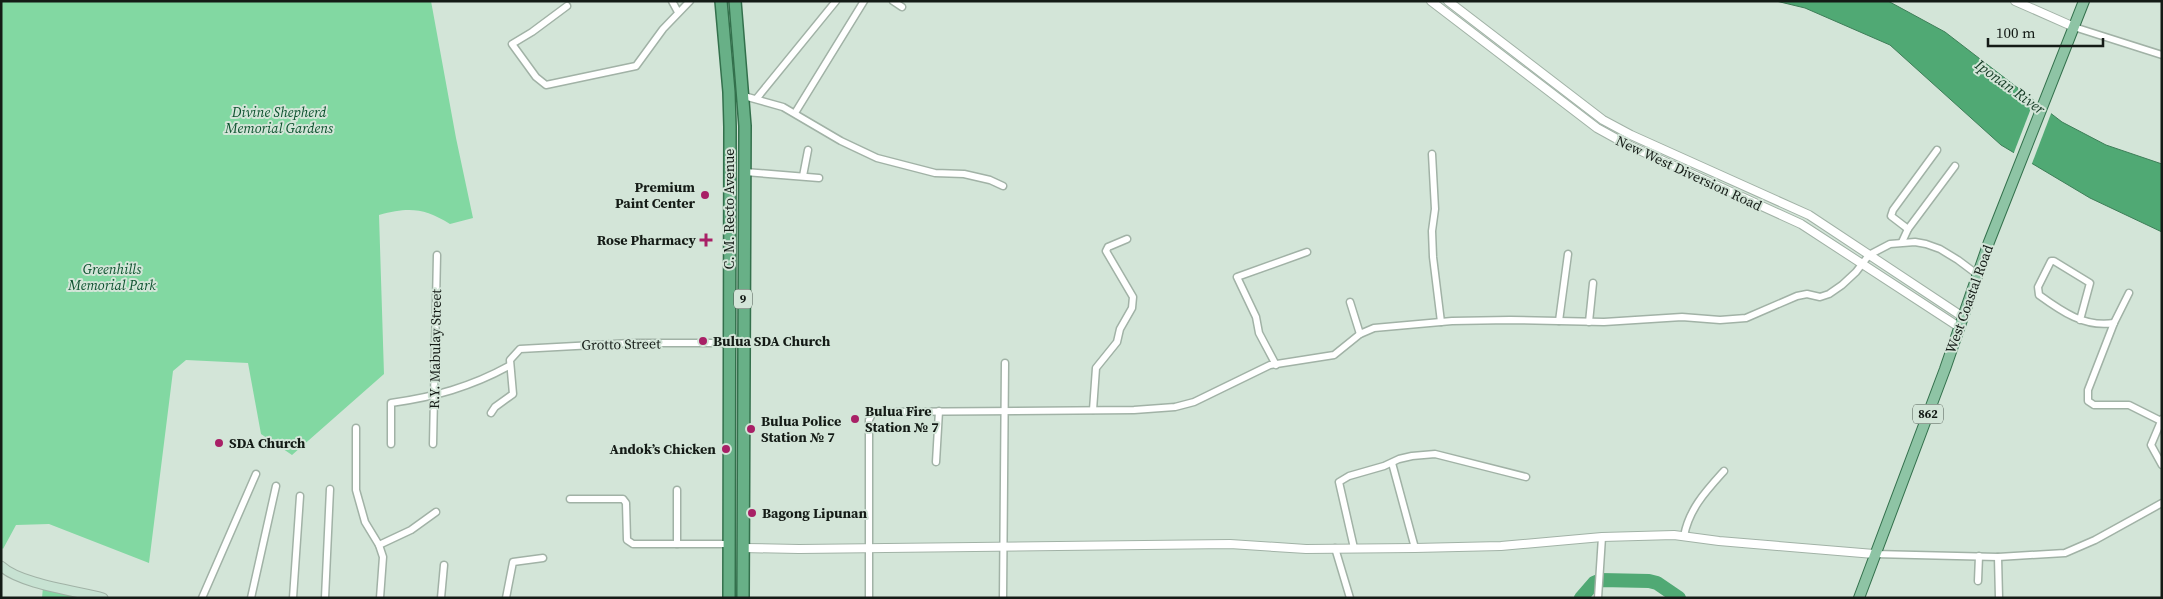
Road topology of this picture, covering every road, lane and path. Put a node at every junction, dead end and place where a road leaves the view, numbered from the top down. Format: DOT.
graph roads {
  1 [pos="672,1"];
  2 [pos="690,1"];
  3 [pos="722,1"];
  4 [pos="735,1"];
  5 [pos="836,1"];
  6 [pos="864,1"];
  7 [pos="893,1"];
  8 [pos="1431,1"];
  9 [pos="1448,1"];
  10 [pos="2015,1"];
  11 [pos="2084,1"];
  12 [pos="567,6"];
  13 [pos="902,7"];
  14 [pos="678,12"];
  15 [pos="2074,27"];
  16 [pos="2162,55"];
  17 [pos="744,96"];
  18 [pos="757,98"];
  19 [pos="795,112"];
  20 [pos="808,150"];
  21 [pos="1937,150"];
  22 [pos="1432,154"];
  23 [pos="1955,166"];
  24 [pos="745,172"];
  25 [pos="803,176"];
  26 [pos="819,178"];
  27 [pos="1003,186"];
  28 [pos="1908,229"];
  29 [pos="1127,239"];
  30 [pos="1902,242"];
  31 [pos="1307,252"];
  32 [pos="1568,254"];
  33 [pos="437,255"];
  34 [pos="1869,255"];
  35 [pos="1863,264"];
  36 [pos="1978,275"];
  37 [pos="1593,283"];
  38 [pos="2129,293"];
  39 [pos="1350,302"];
  40 [pos="2080,320"];
  41 [pos="1559,321"];
  42 [pos="1441,322"];
  43 [pos="1589,322"];
  44 [pos="1961,322"];
  45 [pos="2114,323"];
  46 [pos="1360,334"];
  47 [pos="743,342"];
  48 [pos="730,343"];
  49 [pos="1005,363"];
  50 [pos="1276,364"];
  51 [pos="509,366"];
  52 [pos="434,396"];
  53 [pos="1093,410"];
  54 [pos="939,411"];
  55 [pos="491,412"];
  56 [pos="1004,412"];
  57 [pos="2161,420"];
  58 [pos="356,428"];
  59 [pos="392,444"];
  60 [pos="434,444"];
  61 [pos="936,462"];
  62 [pos="1392,462"];
  63 [pos="2162,465"];
  64 [pos="1724,471"];
  65 [pos="256,474"];
  66 [pos="1526,477"];
  67 [pos="276,486"];
  68 [pos="330,489"];
  69 [pos="677,490"];
  70 [pos="300,496"];
  71 [pos="570,499"];
  72 [pos="2162,503"];
  73 [pos="436,512"];
  74 [pos="1684,536"];
  75 [pos="1602,537"];
  76 [pos="678,544"];
  77 [pos="729,544"];
  78 [pos="379,545"];
  79 [pos="1003,547"];
  80 [pos="743,548"];
  81 [pos="868,548"];
  82 [pos="1335,548"];
  83 [pos="1354,548"];
  84 [pos="1415,548"];
  85 [pos="1874,554"];
  86 [pos="1979,556"];
  87 [pos="1998,557"];
  88 [pos="543,558"];
  89 [pos="444,565"];
  90 [pos="1,566"];
  91 [pos="1978,581"];
  92 [pos="1599,596"];
  93 [pos="104,598"];
  94 [pos="202,598"];
  95 [pos="251,598"];
  96 [pos="293,598"];
  97 [pos="325,598"];
  98 [pos="380,598"];
  99 [pos="441,598"];
  100 [pos="506,598"];
  101 [pos="729,598"];
  102 [pos="743,598"];
  103 [pos="869,598"];
  104 [pos="1003,598"];
  105 [pos="1350,598"];
  106 [pos="1859,598"];
  107 [pos="1999,598"];
  1 -- 14 [label="street"];
  2 -- 14 [label="street"];
  3 -- 48 [label="highway, C. M. Recto Avenue / 9"];
  4 -- 17 [label="highway, C. M. Recto Avenue / 9"];
  5 -- 18 [label="street"];
  6 -- 19 [label="street"];
  7 -- 13 [label="street"];
  8 -- 35 [label="street, New West Diversion Road"];
  9 -- 34 [label="street, New West Diversion Road"];
  10 -- 15 [label="street"];
  11 -- 15 [label="main road, West Coastal Road / 862"];
  12 -- 14 [label="street"];
  15 -- 16 [label="street"];
  15 -- 36 [label="main road, West Coastal Road / 862"];
  17 -- 18 [label="street"];
  17 -- 24 [label="highway, C. M. Recto Avenue / 9"];
  18 -- 19 [label="street"];
  19 -- 27 [label="street"];
  20 -- 25 [label="street"];
  21 -- 28 [label="street"];
  22 -- 42 [label="street"];
  23 -- 28 [label="street"];
  24 -- 25 [label="street"];
  24 -- 47 [label="highway, C. M. Recto Avenue / 9"];
  25 -- 26 [label="street"];
  28 -- 30 [label="street"];
  29 -- 53 [label="street"];
  30 -- 34 [label="street"];
  30 -- 36 [label="street"];
  31 -- 50 [label="street"];
  32 -- 41 [label="street"];
  33 -- 52 [label="street, R.Y. Mabulay Street"];
  34 -- 35 [label="street"];
  34 -- 44 [label="street, New West Diversion Road"];
  35 -- 43 [label="street"];
  35 -- 44 [label="street, New West Diversion Road"];
  36 -- 44 [label="main road, West Coastal Road / 862"];
  37 -- 43 [label="street"];
  38 -- 45 [label="street"];
  39 -- 46 [label="street"];
  40 -- 40 [label="street"];
  40 -- 45 [label="street"];
  41 -- 42 [label="street"];
  41 -- 43 [label="street"];
  42 -- 46 [label="street"];
  44 -- 85 [label="main road, West Coastal Road / 862"];
  45 -- 57 [label="street"];
  46 -- 50 [label="street"];
  47 -- 48 [label="street, Grotto Street"];
  47 -- 80 [label="highway, C. M. Recto Avenue / 9"];
  48 -- 51 [label="street, Grotto Street"];
  48 -- 77 [label="highway, C. M. Recto Avenue / 9"];
  49 -- 56 [label="street"];
  50 -- 53 [label="street"];
  51 -- 52 [label="street"];
  51 -- 55 [label="street"];
  52 -- 59 [label="street"];
  52 -- 60 [label="street, R.Y. Mabulay Street"];
  53 -- 56 [label="street"];
  54 -- 56 [label="street"];
  54 -- 61 [label="street"];
  54 -- 81 [label="street"];
  56 -- 79 [label="street"];
  57 -- 63 [label="street"];
  58 -- 78 [label="street"];
  62 -- 66 [label="street"];
  62 -- 83 [label="street"];
  62 -- 84 [label="street"];
  64 -- 74 [label="street"];
  65 -- 94 [label="street"];
  67 -- 95 [label="street"];
  68 -- 97 [label="street"];
  69 -- 76 [label="street"];
  70 -- 96 [label="street"];
  71 -- 76 [label="street"];
  72 -- 87 [label="street"];
  73 -- 78 [label="street"];
  74 -- 75 [label="street"];
  74 -- 85 [label="street"];
  75 -- 84 [label="street"];
  75 -- 92 [label="street"];
  76 -- 77 [label="street"];
  77 -- 101 [label="highway, C. M. Recto Avenue / 9"];
  78 -- 98 [label="street"];
  79 -- 81 [label="street"];
  79 -- 82 [label="street"];
  79 -- 104 [label="street"];
  80 -- 81 [label="street"];
  80 -- 102 [label="highway, C. M. Recto Avenue / 9"];
  81 -- 103 [label="street"];
  82 -- 83 [label="street"];
  82 -- 105 [label="street"];
  83 -- 84 [label="street"];
  85 -- 86 [label="street"];
  85 -- 106 [label="main road, West Coastal Road / 862"];
  86 -- 87 [label="street"];
  86 -- 91 [label="street"];
  87 -- 107 [label="street"];
  88 -- 100 [label="street"];
  89 -- 99 [label="street"];
  90 -- 93 [label="main road"];
}
